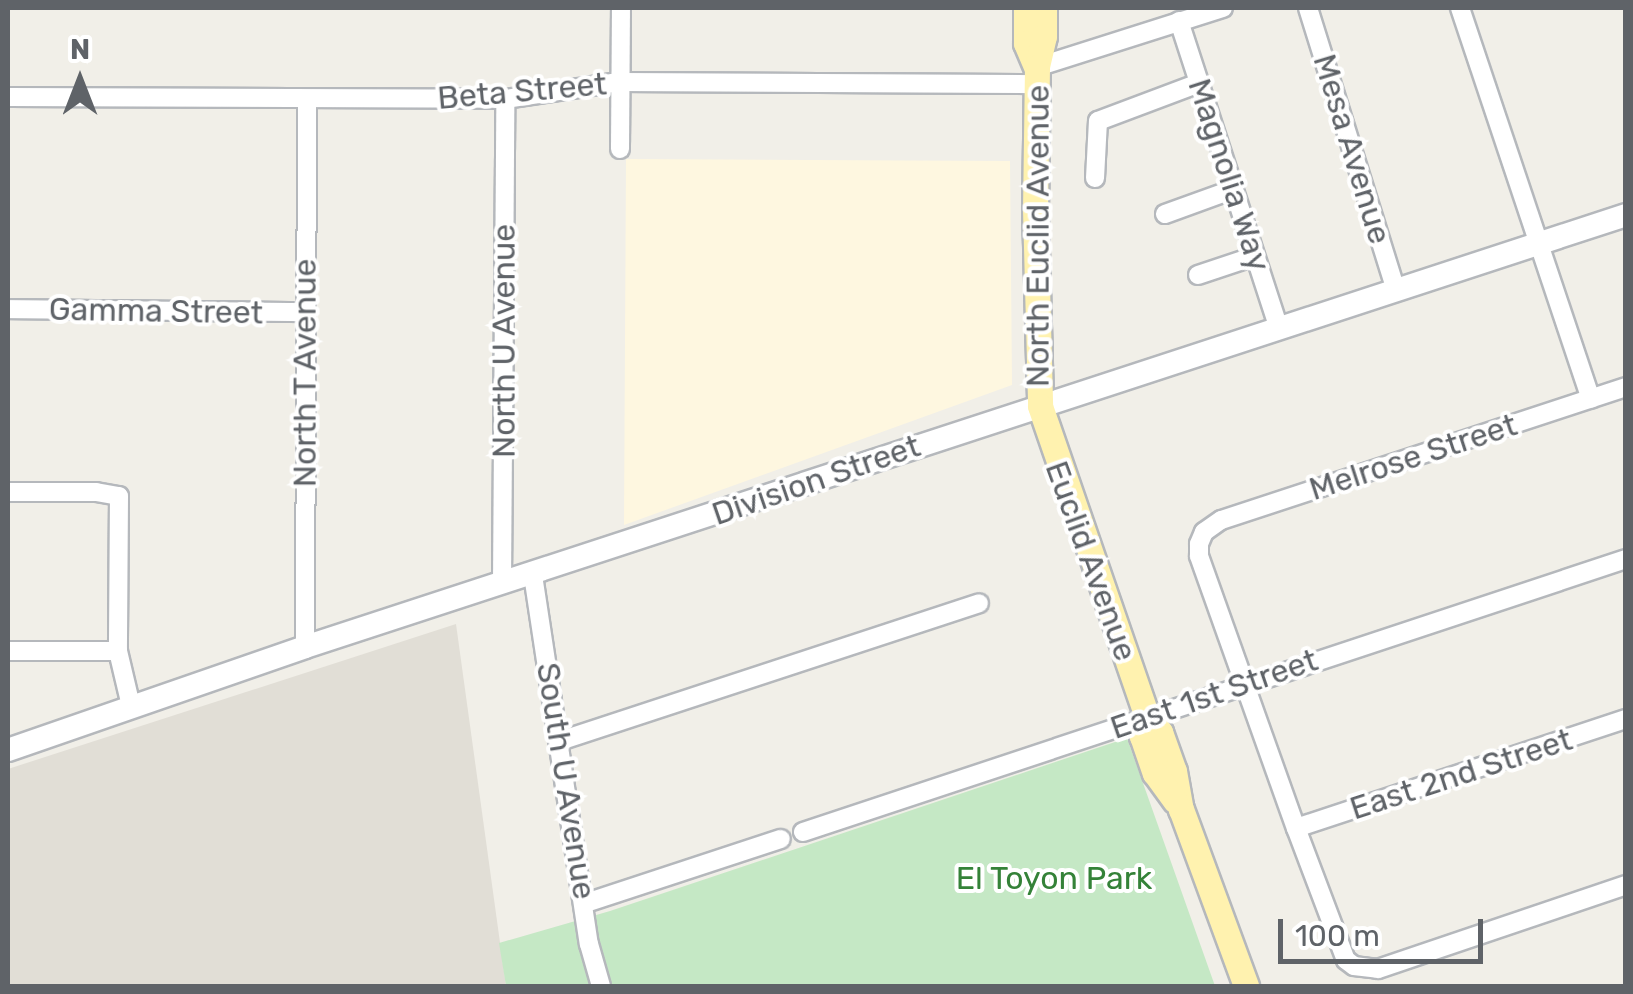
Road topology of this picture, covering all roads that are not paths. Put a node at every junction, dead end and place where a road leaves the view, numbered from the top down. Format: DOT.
graph roads {
  1 [pos="620,8"];
  2 [pos="1026,8"];
  3 [pos="1044,8"];
  4 [pos="1222,8"];
  5 [pos="1308,8"];
  6 [pos="1460,8"];
  7 [pos="1179,22"];
  8 [pos="1036,76"];
  9 [pos="619,82"];
  10 [pos="1199,83"];
  11 [pos="8,97"];
  12 [pos="308,98"];
  13 [pos="506,98"];
  14 [pos="620,149"];
  15 [pos="1095,178"];
  16 [pos="1234,189"];
  17 [pos="1164,214"];
  18 [pos="1626,215"];
  19 [pos="1538,244"];
  20 [pos="1255,256"];
  21 [pos="1198,275"];
  22 [pos="1396,291"];
  23 [pos="8,310"];
  24 [pos="304,312"];
  25 [pos="1279,329"];
  26 [pos="1626,387"];
  27 [pos="1591,400"];
  28 [pos="1040,406"];
  29 [pos="8,492"];
  30 [pos="1626,559"];
  31 [pos="533,575"];
  32 [pos="502,584"];
  33 [pos="978,602"];
  34 [pos="304,647"];
  35 [pos="8,651"];
  36 [pos="118,651"];
  37 [pos="1244,682"];
  38 [pos="131,706"];
  39 [pos="1146,716"];
  40 [pos="1626,720"];
  41 [pos="560,741"];
  42 [pos="8,750"];
  43 [pos="1296,828"];
  44 [pos="803,832"];
  45 [pos="781,840"];
  46 [pos="1626,886"];
  47 [pos="586,903"];
  48 [pos="601,986"];
  49 [pos="1246,986"];
  1 -- 9 [label="street"];
  2 -- 8 [label="main road, North Euclid Avenue"];
  3 -- 8 [label="main road, North Euclid Avenue"];
  4 -- 7 [label="street, Beta Street"];
  5 -- 22 [label="street, Mesa Avenue"];
  6 -- 19 [label="street"];
  7 -- 8 [label="street, Beta Street"];
  7 -- 10 [label="street, Magnolia Way"];
  8 -- 9 [label="street, Beta Street"];
  8 -- 28 [label="main road, North Euclid Avenue"];
  9 -- 13 [label="street, Beta Street"];
  9 -- 14 [label="street"];
  10 -- 15 [label="street"];
  10 -- 16 [label="street, Magnolia Way"];
  11 -- 12 [label="street, Beta Street"];
  12 -- 13 [label="street, Beta Street"];
  12 -- 24 [label="street, North T Avenue"];
  13 -- 32 [label="street, North U Avenue"];
  16 -- 17 [label="street"];
  16 -- 20 [label="street, Magnolia Way"];
  18 -- 19 [label="main road, Division Street"];
  19 -- 22 [label="main road, Division Street"];
  19 -- 27 [label="street"];
  20 -- 21 [label="street"];
  20 -- 25 [label="street, Magnolia Way"];
  22 -- 25 [label="main road, Division Street"];
  23 -- 24 [label="street, Gamma Street"];
  24 -- 34 [label="street, North T Avenue"];
  25 -- 28 [label="main road, Division Street"];
  26 -- 27 [label="street, Melrose Street"];
  27 -- 37 [label="street, Melrose Street"];
  28 -- 31 [label="main road, Division Street"];
  28 -- 39 [label="main road, Euclid Avenue"];
  29 -- 36 [label="street"];
  30 -- 37 [label="street, East 1st Street"];
  31 -- 32 [label="main road, Division Street"];
  31 -- 41 [label="street, South U Avenue"];
  32 -- 34 [label="main road, Division Street"];
  33 -- 41 [label="street"];
  34 -- 38 [label="main road, Division Street"];
  35 -- 36 [label="street"];
  36 -- 38 [label="street"];
  37 -- 39 [label="street, East 1st Street"];
  37 -- 43 [label="street"];
  38 -- 42 [label="main road, Division Street"];
  39 -- 44 [label="street, East 1st Street"];
  39 -- 49 [label="main road, Euclid Avenue"];
  40 -- 43 [label="street, East 2nd Street"];
  41 -- 47 [label="street, South U Avenue"];
  43 -- 46 [label="street"];
  45 -- 47 [label="street"];
  47 -- 48 [label="street, South U Avenue"];
}
